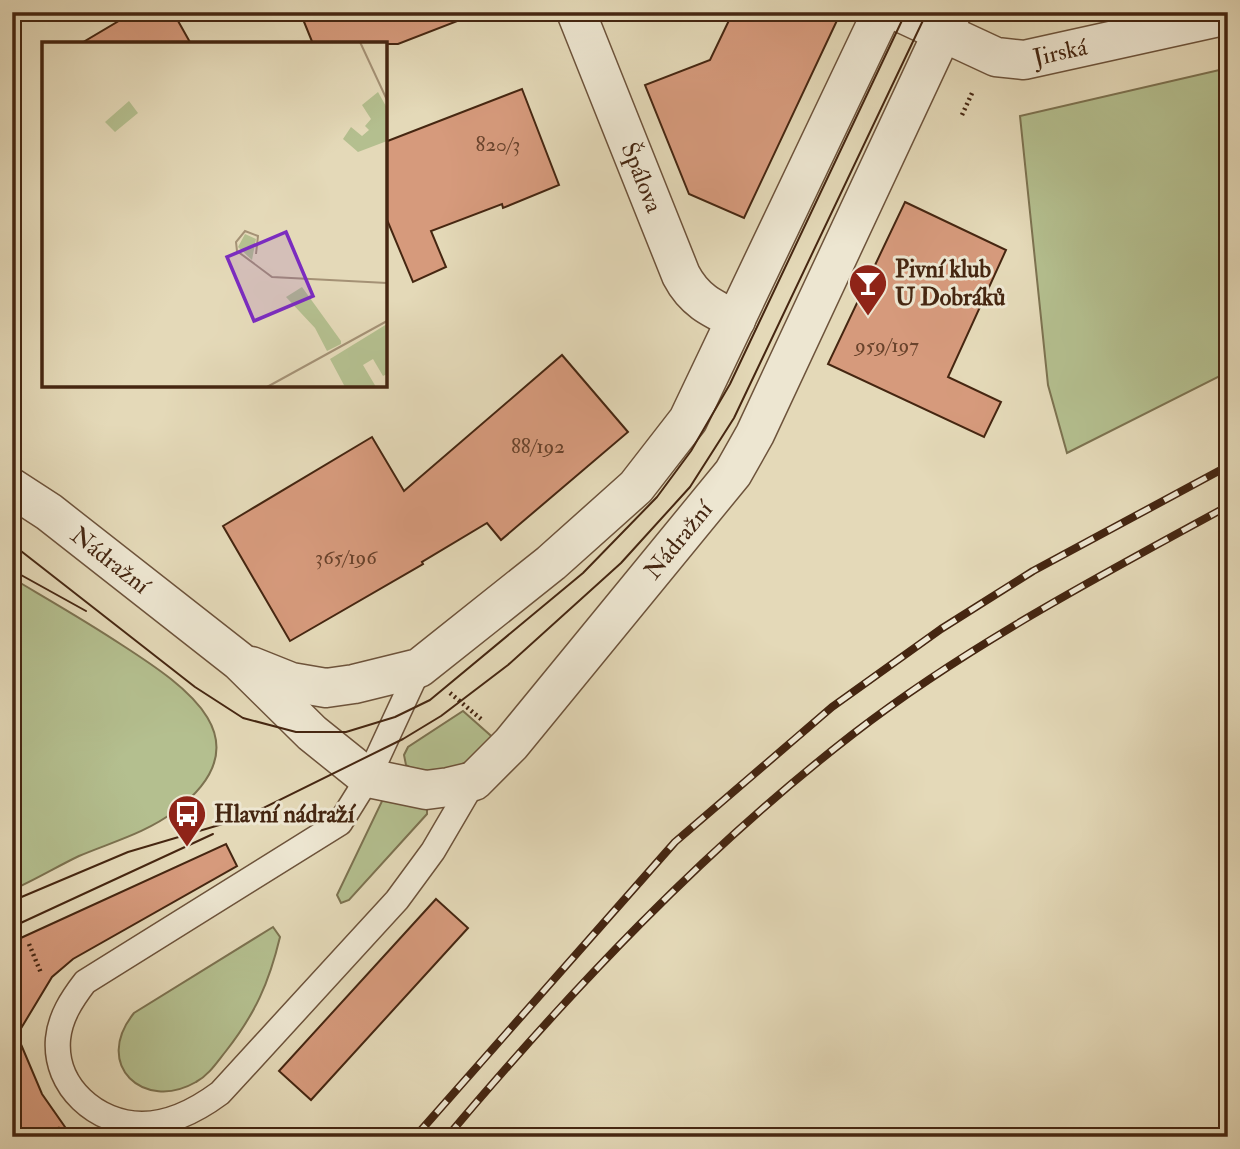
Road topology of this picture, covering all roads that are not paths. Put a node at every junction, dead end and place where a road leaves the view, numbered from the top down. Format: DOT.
graph roads {
  1 [pos="576,12"];
  2 [pos="882,12"];
  3 [pos="900,12"];
  4 [pos="1228,15"];
  5 [pos="947,23"];
  6 [pos="736,320"];
  7 [pos="12,488"];
  8 [pos="239,662"];
  9 [pos="419,667"];
  10 [pos="368,778"];
  11 [pos="474,781"];
  1 -- 6 [label="street, Špálova"];
  2 -- 6 [label="street, Nádražní"];
  3 -- 5 [label="street, Jirská"];
  4 -- 5 [label="street, Jirská"];
  5 -- 11 [label="street, Nádražní"];
  6 -- 9 [label="street, Nádražní"];
  7 -- 8 [label="street, Nádražní"];
  8 -- 9 [label="street, Nádražní"];
  8 -- 10 [label="street, Nádražní"];
  9 -- 10 [label="lane"];
  10 -- 11 [label="street, Nádražní"];
  10 -- 11 [label="lane"];
}
